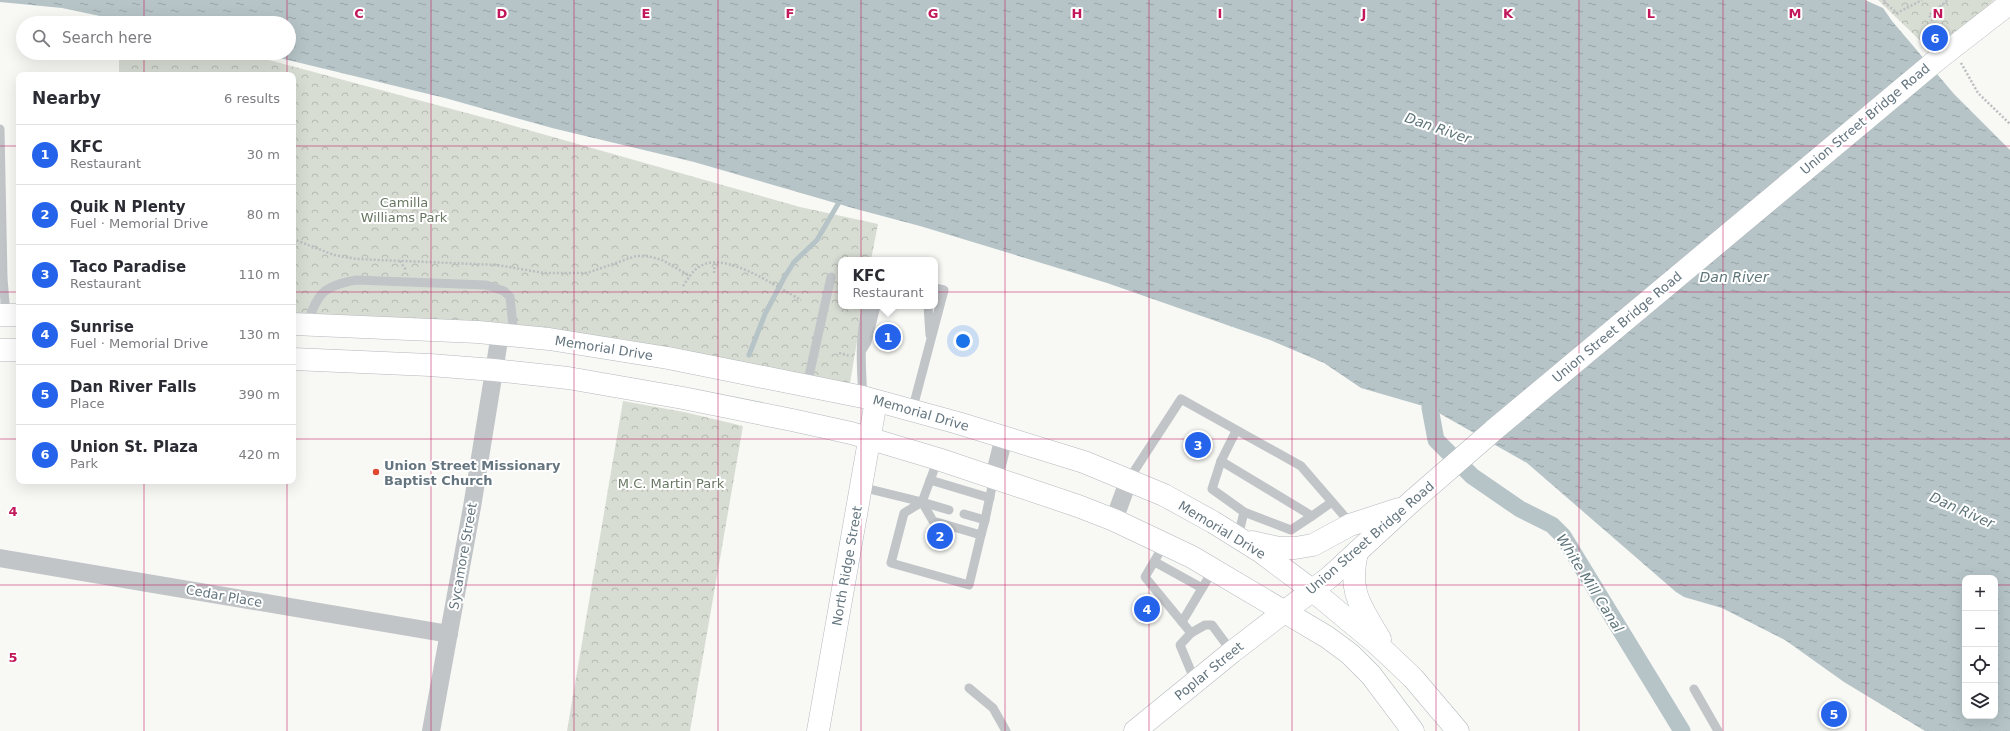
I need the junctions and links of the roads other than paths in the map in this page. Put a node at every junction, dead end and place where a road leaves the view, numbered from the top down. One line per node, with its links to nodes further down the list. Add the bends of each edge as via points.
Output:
1 (2010, 3): 32 (main road, Union Street Bridge Road, bridge, via 1919,74)
2 (0, 129): 4 (lane)
3 (831, 277): 18 (lane)
4 (1, 278): 9 (lane)
5 (938, 289): 12 (lane, via 944,290)
6 (866, 309): 15 (lane, via 862,324)
7 (875, 309): 15 (lane, via 867,342)
8 (928, 309): 12 (lane)
9 (8, 315)
10 (300, 324): 11 (main road, Memorial Drive); 11 (lane, via 315,301 338,283 356,280 486,285 504,291 510,297)
11 (506, 335): 17 (street, Sycamore Street); 18 (main road, Memorial Drive, via 632,352)
12 (931, 340): 20 (lane)
13 (0, 350): 14 (main road)
14 (16, 350)
15 (860, 355): 19 (lane)
16 (296, 359): 17 (main road)
17 (494, 370): 23 (main road, via 568,378 683,398); 51 (street, Sycamore Street)
18 (807, 385): 19 (main road, Memorial Drive)
19 (870, 399): 20 (main road, Memorial Drive); 23 (main road, North Ridge Street)
20 (912, 411): 22 (main road, Memorial Drive)
21 (1236, 431): 25 (lane); 26 (lane, via 1181,399); 31 (lane, via 1301,466)
22 (1004, 437): 26 (main road, Memorial Drive); 29 (street)
23 (870, 438): 24 (main road); 28 (main road, North Ridge Street)
24 (938, 458): 27 (lane); 29 (main road)
25 (1221, 461): 34 (lane, via 1212,489); 36 (lane)
26 (1129, 479): 38 (street); 41 (main road, Memorial Drive, via 1164,495)
27 (930, 480): 29 (lane); 30 (lane)
28 (861, 486): 30 (lane); 58 (main road, North Ridge Street)
29 (992, 488): 37 (lane); 38 (main road, via 1078,506)
30 (922, 502): 33 (lane); 40 (lane, via 933,521); 40 (lane, via 904,513 891,563 969,586)
31 (1332, 502): 36 (lane); 39 (lane)
32 (1408, 504): 39 (main road); 42 (main road, Union Street Bridge Road)
33 (949, 510)
34 (1244, 512): 36 (lane, via 1291,530); 41 (lane)
35 (964, 514): 37 (lane)
36 (1312, 516)
37 (985, 520): 40 (lane)
38 (1114, 520): 43 (main road)
39 (1352, 525): 41 (main road, via 1314,545 1295,548 1279,548)
40 (981, 535)
41 (1240, 539): 47 (main road, Memorial Drive)
42 (1357, 552): 47 (main road, Union Street Bridge Road); 53 (main road, via 1353,571 1359,604)
43 (1160, 553): 45 (main road); 46 (lane); 49 (lane, via 1145,577)
44 (0, 558): 51 (street, Cedar Place)
45 (1213, 570): 46 (lane); 48 (main road)
46 (1202, 588): 49 (lane)
47 (1312, 590): 48 (main road, Union Street Bridge Road); 53 (main road, Memorial Drive)
48 (1283, 612): 52 (main road, Poplar Street); 61 (main road, via 1327,636 1350,654 1372,675)
49 (1182, 622): 50 (lane)
50 (1191, 633): 52 (lane, via 1205,625 1212,625); 54 (lane, via 1180,645)
51 (449, 634): 57 (street, Sycamore Street)
52 (1232, 652): 54 (main road, Poplar Street)
53 (1391, 657): 62 (main road, Memorial Drive, via 1413,678)
54 (1195, 681): 60 (main road, Poplar Street)
55 (969, 688): 59 (lane, via 993,708)
56 (1694, 689): 63 (lane)
57 (432, 731)
58 (818, 731)
59 (1006, 731)
60 (1136, 731)
61 (1413, 731)
62 (1458, 731)
63 (1718, 731)

